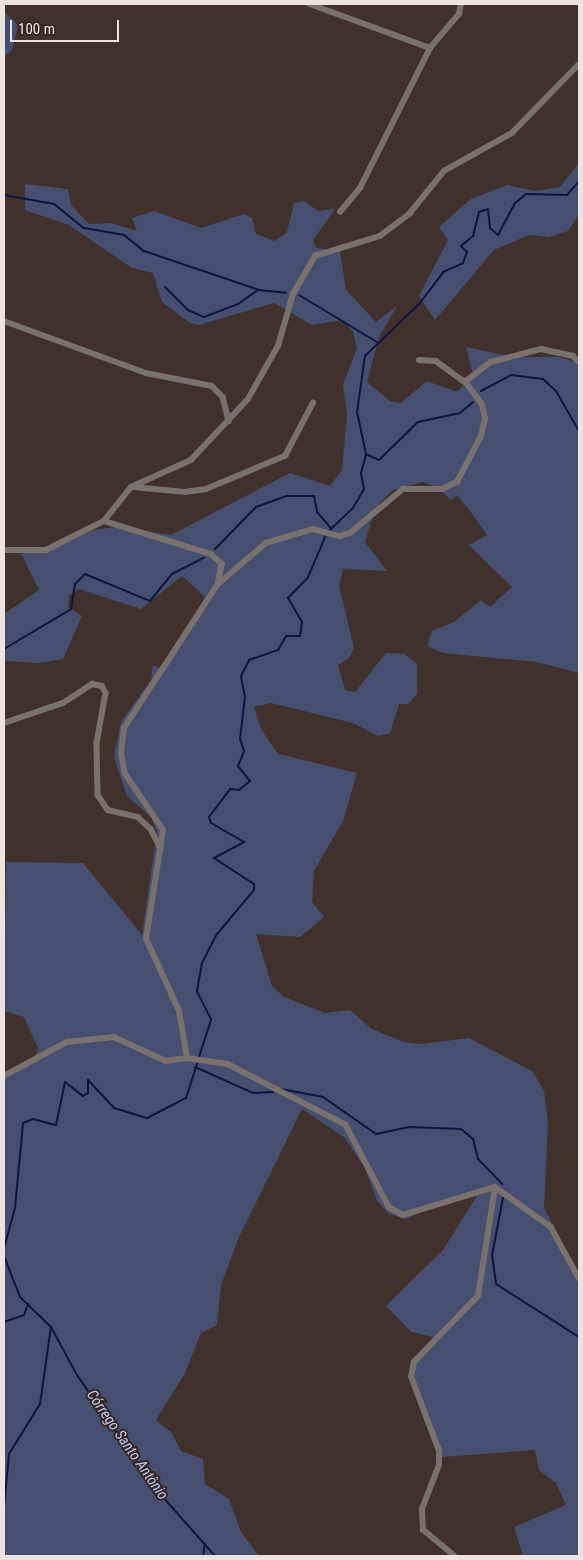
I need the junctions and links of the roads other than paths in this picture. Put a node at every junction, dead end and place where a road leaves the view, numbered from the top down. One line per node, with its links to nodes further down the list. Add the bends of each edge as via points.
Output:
1 (310, 4): 3 (street)
2 (461, 4): 3 (street, via 459,14)
3 (430, 48): 5 (street, via 360,188)
4 (579, 64): 11 (street, via 512,133 444,171 410,212 380,236 315,256 293,294 278,346 248,399)
5 (340, 212)
6 (4, 321): 11 (street, via 146,373 212,386 223,397)
7 (419, 360): 9 (street, via 436,361)
8 (579, 362): 9 (street, via 574,356 541,349 491,362)
9 (466, 382): 15 (street, via 482,405 485,419 481,436 457,482 442,489 403,489 350,533 333,534 323,530 266,543)
10 (313, 403): 12 (street, via 286,456 206,489 185,492)
11 (229, 421): 12 (street, via 191,460)
12 (131, 487): 13 (street)
13 (104, 521): 14 (street, via 46,550); 15 (street, via 211,554 222,564)
14 (4, 550)
15 (218, 584): 17 (street, via 124,728 121,753 125,774 163,830)
16 (4, 723): 17 (street, via 63,703 92,684 102,686 106,693 97,743 98,795 108,810 138,817 151,829)
17 (161, 849): 18 (street, via 146,939 179,1011)
18 (187, 1058): 19 (street, via 166,1061 114,1037 88,1039 41,1053); 20 (street, via 245,1072 346,1125 380,1195 403,1215)
19 (4, 1076)
20 (495, 1187): 21 (street, via 551,1227); 22 (street, via 478,1296 414,1362 411,1377 439,1451 439,1465 422,1509 422,1530)
21 (579, 1278)
22 (454, 1556)

